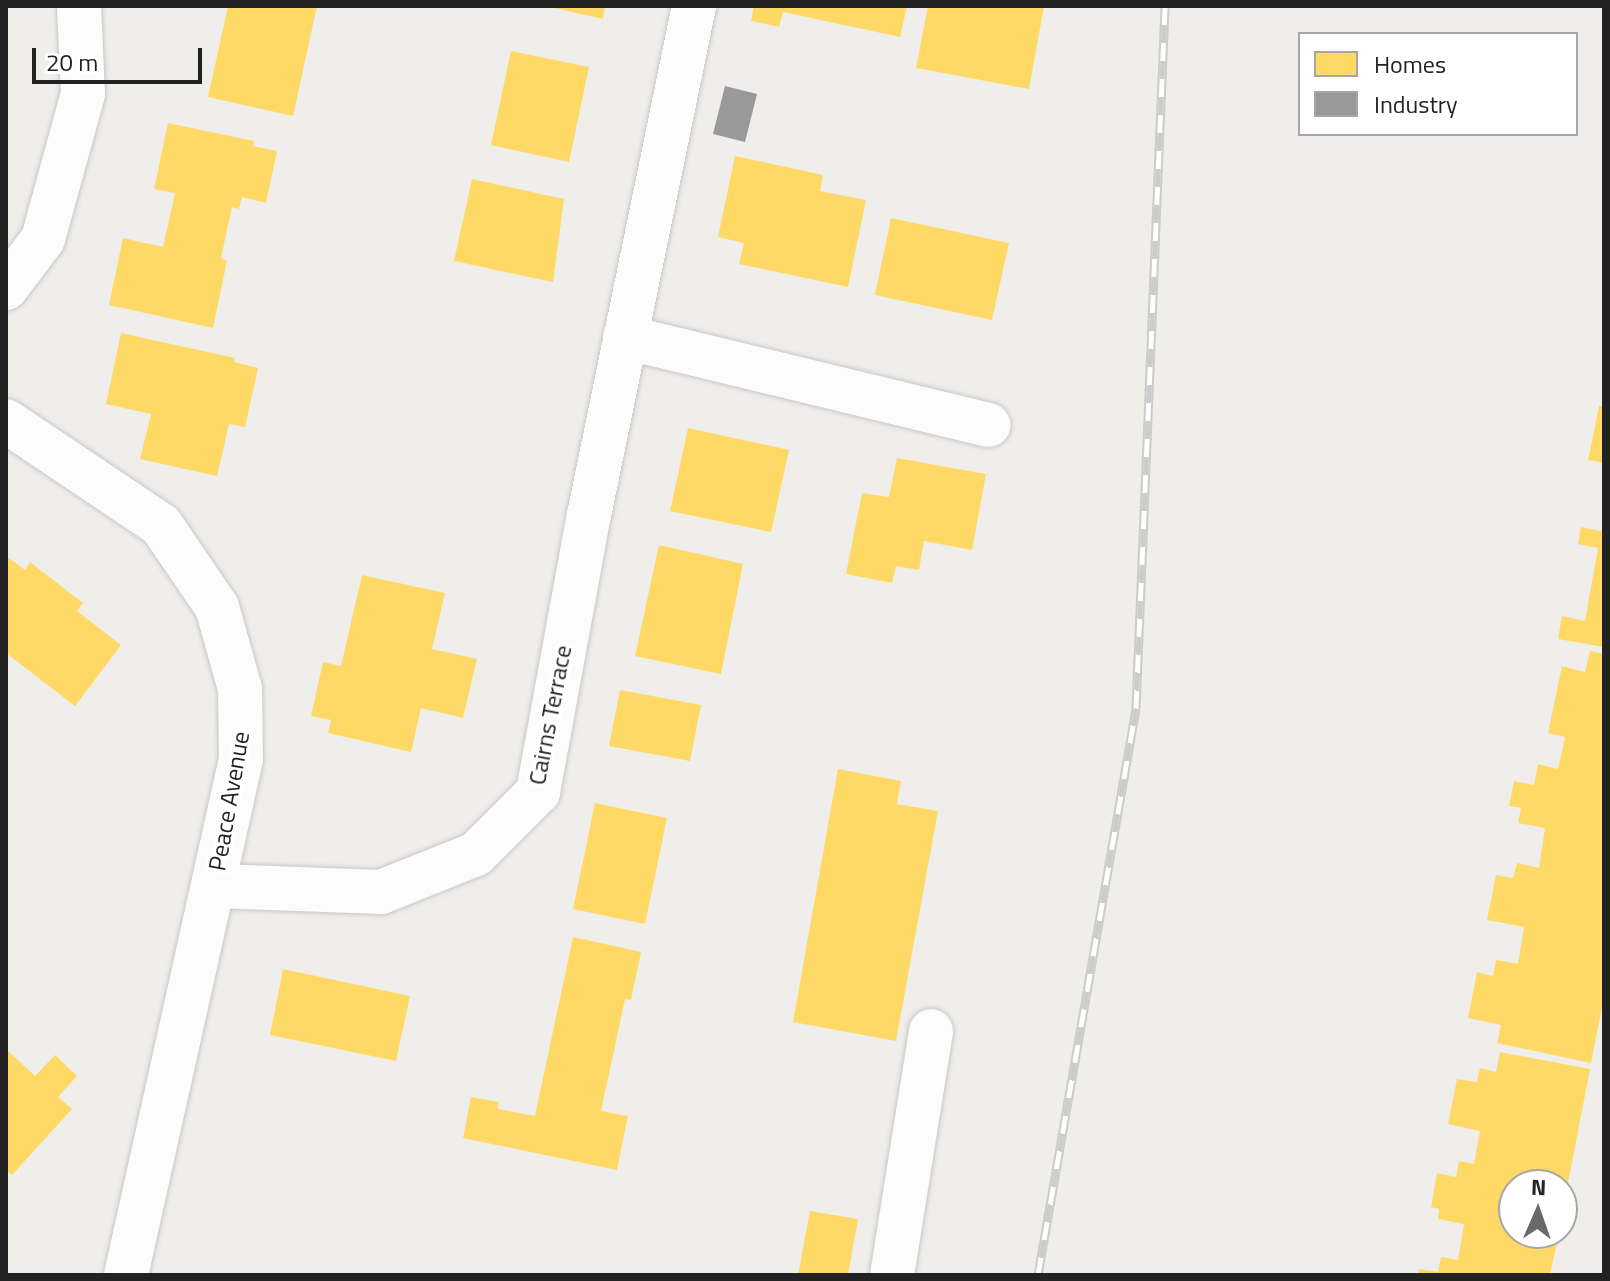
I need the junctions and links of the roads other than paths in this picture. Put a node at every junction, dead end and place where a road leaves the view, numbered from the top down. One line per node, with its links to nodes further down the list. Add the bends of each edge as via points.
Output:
1 (79, 6): 3 (street, via 83,94 43,239)
2 (694, 6): 4 (street, Cairns Terrace)
3 (6, 288)
4 (625, 337): 6 (street); 7 (street, Cairns Terrace, via 538,792 476,854 381,892)
5 (6, 421): 7 (street, Peace Avenue, via 161,525 217,607 234,654 243,724)
6 (988, 425)
7 (215, 886): 9 (street, Peace Avenue)
8 (931, 1031): 10 (street)
9 (126, 1275)
10 (892, 1275)

